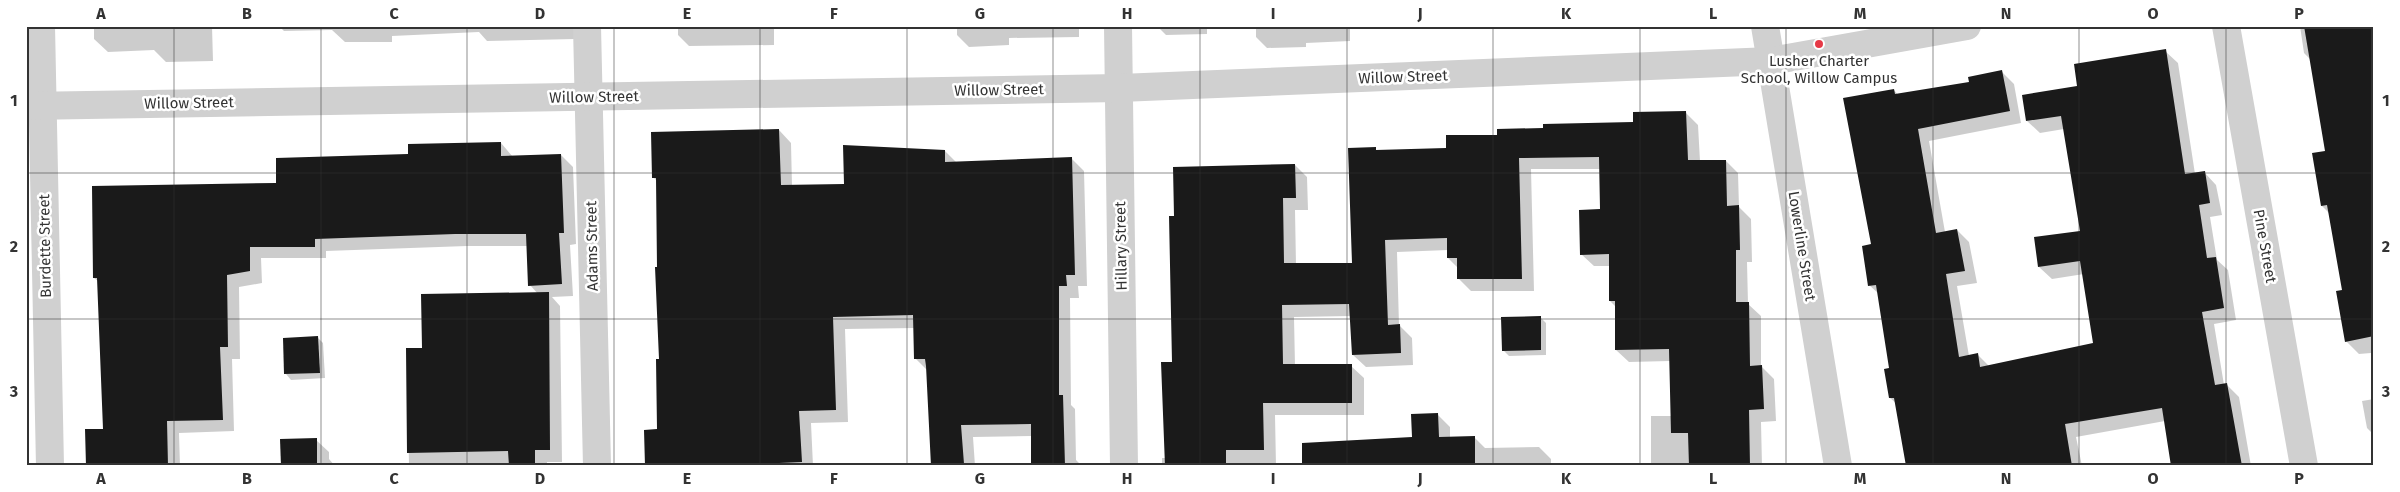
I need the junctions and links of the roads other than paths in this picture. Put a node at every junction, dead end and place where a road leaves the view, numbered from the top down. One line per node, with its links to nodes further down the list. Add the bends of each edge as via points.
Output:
1 (41, 26): 10 (street, Burdette Street)
2 (587, 26): 9 (street, Adams Street)
3 (1118, 26): 8 (street, Hillary Street)
4 (1765, 26): 7 (street, Lowerline Street)
5 (1967, 26): 7 (street, Willow Street)
6 (2226, 26): 15 (street, Pine Street)
7 (1771, 61): 8 (street, Willow Street); 14 (street, Lowerline Street)
8 (1120, 88): 9 (street, Willow Street); 13 (street, Hillary Street)
9 (589, 97): 10 (street, Willow Street); 12 (street, Adams Street)
10 (34, 106): 11 (street, Burdette Street)
11 (50, 466)
12 (597, 466)
13 (1124, 466)
14 (1838, 466)
15 (2304, 466)

